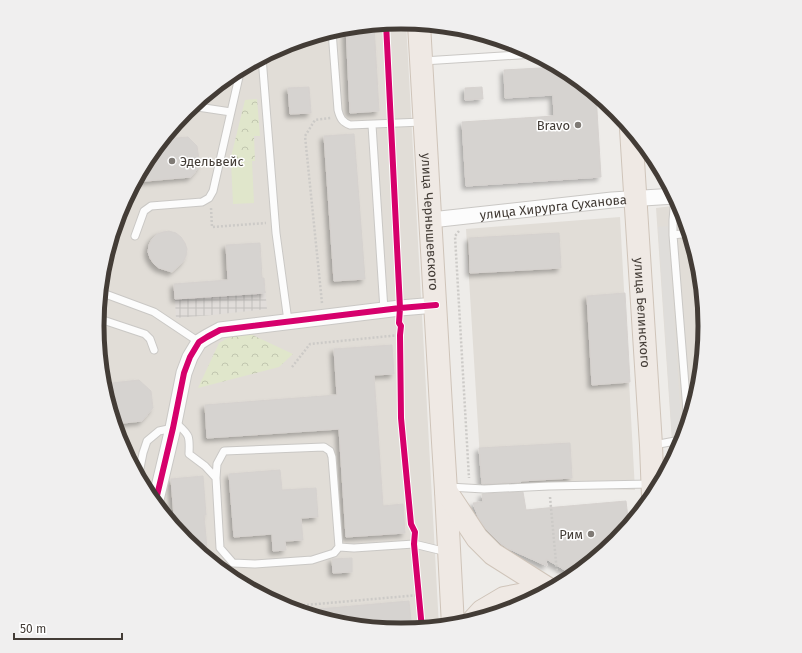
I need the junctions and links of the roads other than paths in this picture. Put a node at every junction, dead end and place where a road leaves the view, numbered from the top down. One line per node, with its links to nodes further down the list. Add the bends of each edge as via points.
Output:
1 (419, 30): 4 (main road, улица Чернышевского)
2 (332, 37): 10 (lane, via 340,117 350,125)
3 (521, 55): 4 (lane)
4 (421, 61): 9 (main road, улица Чернышевского)
5 (263, 63): 23 (lane, via 276,233)
6 (240, 77): 8 (lane)
7 (200, 107): 8 (lane)
8 (231, 112): 18 (lane, via 213,191 209,198 202,202 151,206 144,212)
9 (425, 122): 10 (lane); 15 (main road, улица Чернышевского)
10 (372, 125): 21 (lane)
11 (632, 138): 13 (main road, улица Белинского)
12 (669, 196): 13 (street, улица Хирурга Суханова)
13 (635, 198): 15 (street, улица Хирурга Суханова); 29 (main road, улица Белинского)
14 (674, 208): 17 (lane)
15 (431, 220): 20 (main road, улица Чернышевского)
16 (684, 234): 17 (lane)
17 (673, 235): 26 (lane)
18 (135, 236)
19 (105, 294): 24 (lane, via 154,312)
20 (436, 305): 21 (street); 33 (main road, улица Чернышевского)
21 (384, 310): 23 (street)
22 (104, 320): 25 (lane, via 145,334)
23 (288, 321): 24 (street, via 220,330)
24 (199, 342): 27 (street, via 184,373)
25 (154, 350)
26 (687, 408)
27 (174, 425): 30 (lane, via 159,431 147,442); 31 (lane, via 186,432 189,439 189,454); 35 (street)
28 (676, 440): 29 (lane)
29 (651, 445): 32 (main road, улица Белинского)
30 (140, 469)
31 (216, 478): 36 (lane, via 220,548 234,562 255,564 312,560 334,553); 36 (lane, via 217,464 224,452 324,447 330,451 332,457)
32 (653, 485)
33 (446, 489): 34 (lane, via 549,486); 37 (main road, улица Чернышевского); 38 (main road, via 477,538 493,554)
34 (649, 490)
35 (157, 496)
36 (339, 547): 37 (lane, via 414,544)
37 (449, 552): 41 (main road, улица Чернышевского)
38 (554, 582)
39 (530, 594): 40 (main road, via 504,598)
40 (480, 613)
41 (453, 619)

